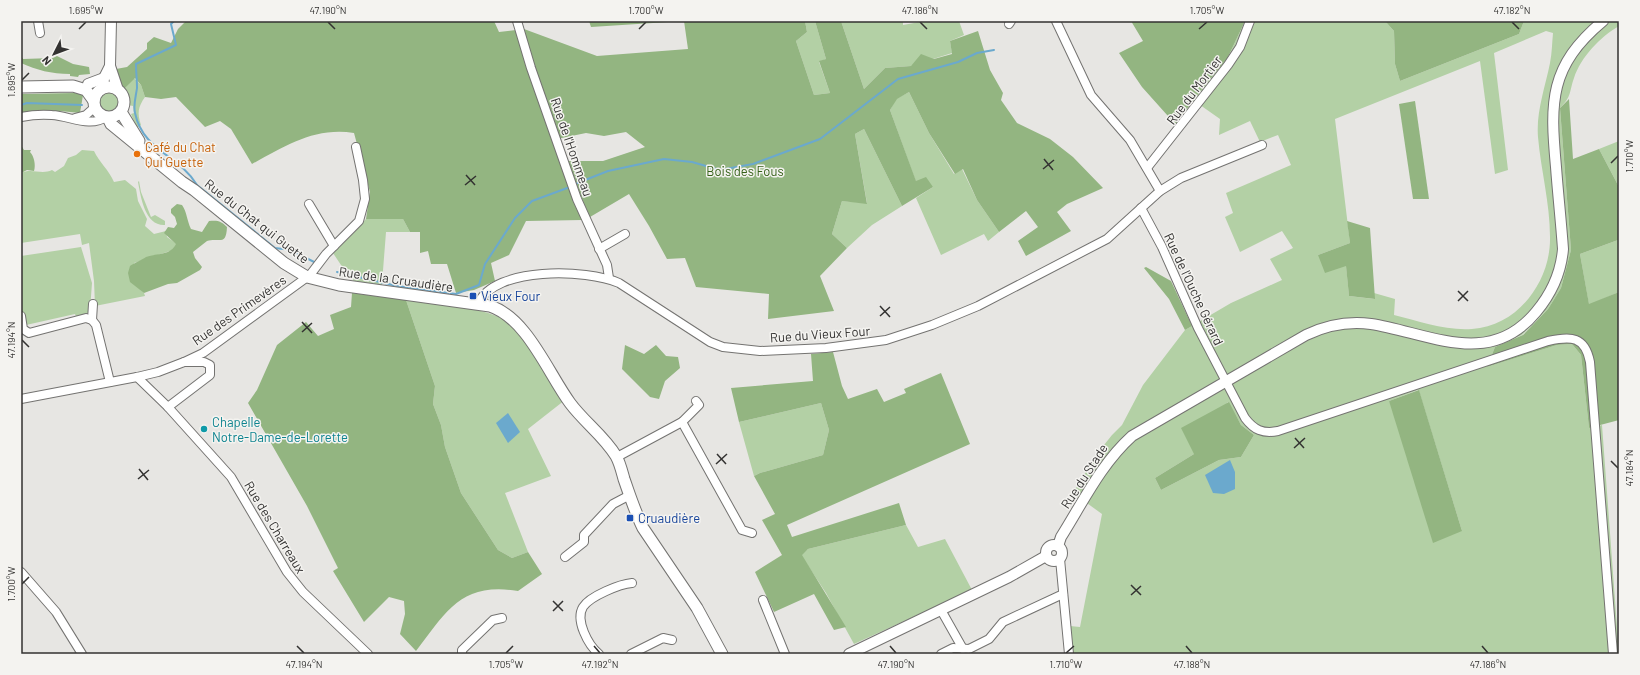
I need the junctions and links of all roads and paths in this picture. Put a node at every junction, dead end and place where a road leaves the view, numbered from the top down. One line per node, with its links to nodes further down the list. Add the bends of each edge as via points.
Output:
1 (38, 21): 7 (street)
2 (111, 21): 8 (street)
3 (517, 21): 27 (street, Rue de l'Hommeau, via 577,199)
4 (1056, 21): 20 (street, via 1091,95 1130,140)
5 (1250, 21): 20 (street, Rue du Mortier, via 1240,47 1228,65)
6 (1603, 21): 36 (street, Rue du Stade, via 1588,33 1566,62 1554,98 1552,121 1562,260 1556,280 1545,301 1531,318 1510,333 1491,341 1467,345 1371,324 1346,323 1327,326 1306,335)
7 (40, 33)
8 (110, 66): 9 (street); 12 (street)
9 (103, 85): 10 (main road, via 79,83); 12 (main road); 13 (main road)
10 (72, 86): 11 (main road); 13 (main road, via 86,90)
11 (21, 88)
12 (118, 90): 14 (main road, via 125,103)
13 (95, 104): 16 (main road, via 101,115); 17 (street, via 86,115)
14 (121, 112): 16 (main road); 21 (main road, Rue du Chat qui Guette, via 138,140)
15 (21, 117): 17 (street, via 39,115)
16 (107, 117): 17 (street, via 92,122); 21 (main road, Rue du Chat qui Guette, via 111,124)
17 (72, 118)
18 (1262, 145): 22 (street, Rue du Vieux Four, via 1181,178)
19 (356, 147): 26 (street, Rue des Primevères, via 365,199 363,211 359,221)
20 (1147, 168): 22 (street)
21 (190, 187): 28 (main road, Rue du Chat qui Guette, via 284,263)
22 (1160, 191): 24 (street, Rue du Vieux Four)
23 (309, 204): 26 (street)
24 (1141, 208): 29 (street, Rue du Vieux Four, via 1107,239 978,306 909,332 868,344 760,351 723,347 710,342); 36 (street, Rue de l'Ouche Gérard)
25 (625, 234): 27 (street)
26 (334, 246): 28 (street, Rue des Primevères)
27 (599, 249): 29 (street, Rue de l'Hommeau, via 607,265)
28 (307, 277): 31 (main road, Rue de la Cruaudière, via 339,285); 34 (street, Rue des Primevères, via 202,353)
29 (609, 278): 31 (street, Rue du Vieux Four, via 578,273 543,274 520,278 496,285 485,293)
30 (93, 304): 33 (street)
31 (478, 304): 42 (main road, Rue de la Cruaudière, via 499,309 514,320 526,334 571,404)
32 (21, 316): 33 (street, via 23,329 29,333 86,318)
33 (92, 320): 37 (street, via 96,325)
34 (184, 362): 35 (street, Rue des Primevères); 40 (street, via 204,362 210,365 210,375)
35 (137, 377): 37 (street, Rue des Primevères); 40 (street, Rue des Charreaux)
36 (1225, 381): 45 (street, Rue du Stade, via 1150,424 1119,447 1103,468); 67 (street, Rue de l'Ouche Gérard, via 1251,426 1268,433 1548,341 1563,337 1581,342 1588,351 1590,362)
37 (110, 382): 38 (street, Rue des Primevères)
38 (21, 399)
39 (696, 401): 41 (street, via 699,405)
40 (168, 407): 58 (street, Rue des Charreaux, via 231,477 272,549 303,592)
41 (682, 422): 42 (street); 44 (street, via 742,530)
42 (617, 457): 43 (main road, Rue de la Cruaudière)
43 (630, 495): 47 (street, via 613,504 584,536 584,542); 62 (main road, Rue de la Cruaudière, via 643,528 697,608)
44 (752, 533)
45 (1058, 546): 46 (street, via 1048,547); 48 (street, via 1062,552)
46 (1046, 556): 48 (street, via 1053,561); 53 (street)
47 (565, 557)
48 (1060, 559): 51 (street)
49 (21, 572): 57 (street, via 56,612)
50 (632, 583): 60 (street, via 611,588 584,605 580,614 584,632)
51 (1063, 594): 56 (street, via 1003,622 989,639 969,649); 66 (street)
52 (763, 600): 63 (street)
53 (941, 610): 56 (street); 64 (street)
54 (502, 618): 59 (street, via 493,620 462,650)
55 (672, 640): 61 (street, via 662,638)
56 (963, 649): 65 (street, via 953,648)
57 (82, 654)
58 (368, 654)
59 (462, 654)
60 (599, 654)
61 (632, 654)
62 (722, 654)
63 (785, 654)
64 (850, 654)
65 (941, 654)
66 (1069, 654)
67 (1613, 654)

